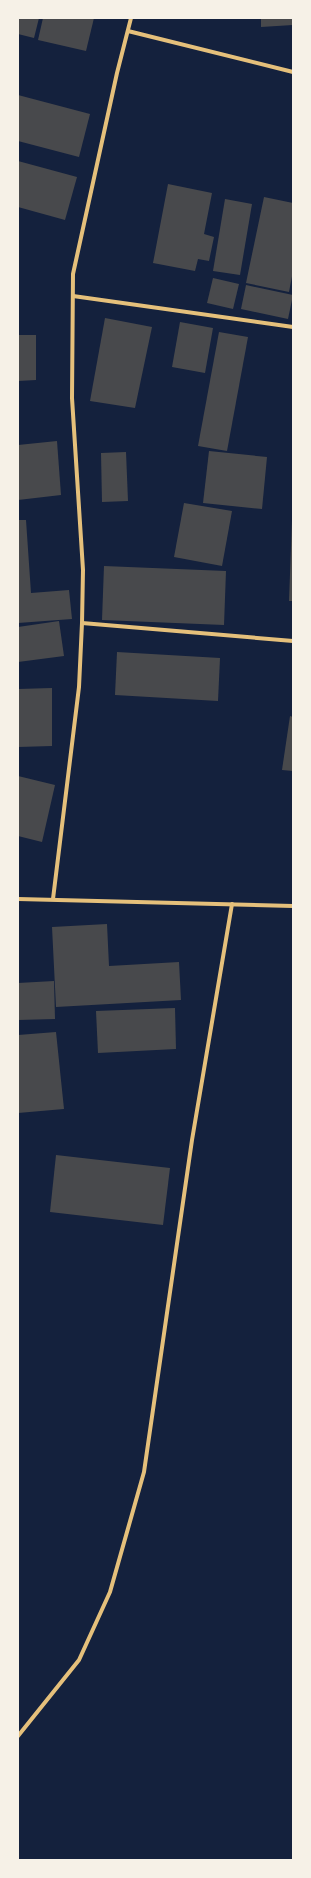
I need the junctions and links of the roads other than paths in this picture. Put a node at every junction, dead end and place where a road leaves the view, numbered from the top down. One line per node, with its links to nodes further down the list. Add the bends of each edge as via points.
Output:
1 (131, 18): 2 (street)
2 (128, 31): 3 (street); 4 (street, via 73,274)
3 (293, 72)
4 (73, 296): 5 (street); 6 (street, via 72,398 83,570)
5 (293, 327)
6 (82, 623): 7 (street); 9 (street, via 79,687)
7 (293, 641)
8 (18, 899): 9 (street)
9 (53, 899): 10 (street)
10 (232, 904): 11 (street); 12 (street, via 192,1140 144,1472 110,1592 79,1660)
11 (293, 906)
12 (18, 1736)

